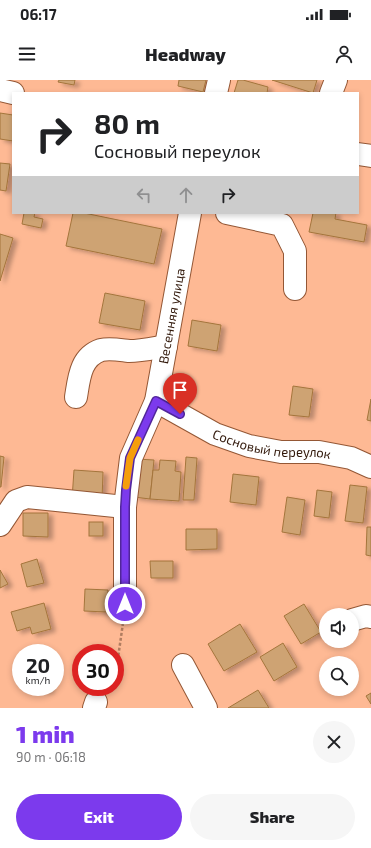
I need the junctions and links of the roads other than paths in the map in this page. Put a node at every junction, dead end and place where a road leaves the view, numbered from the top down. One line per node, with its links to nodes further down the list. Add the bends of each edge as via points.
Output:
1 (219, 80): 4 (street)
2 (336, 80): 5 (street)
3 (0, 90): 6 (street)
4 (216, 92)
5 (331, 92)
6 (12, 93)
7 (359, 154): 8 (street)
8 (371, 156)
9 (190, 214): 13 (street, Весенняя улица)
10 (237, 214): 11 (street)
11 (285, 219): 12 (street, via 295,250)
12 (295, 289)
13 (166, 346): 14 (street, via 130,351 100,350 83,366); 15 (street, Весенняя улица)
14 (76, 397)
15 (156, 401): 16 (street, Сосновый переулок, via 215,434 249,446 281,452 319,452 351,458); 17 (street, Весенняя улица, via 130,458)
16 (371, 467)
17 (125, 507): 18 (street, via 27,497 16,501); 19 (street, Весенняя улица)
18 (0, 525)
19 (125, 604)
20 (371, 617): 21 (street)
21 (359, 618)
22 (183, 665): 23 (street)
23 (206, 708)

